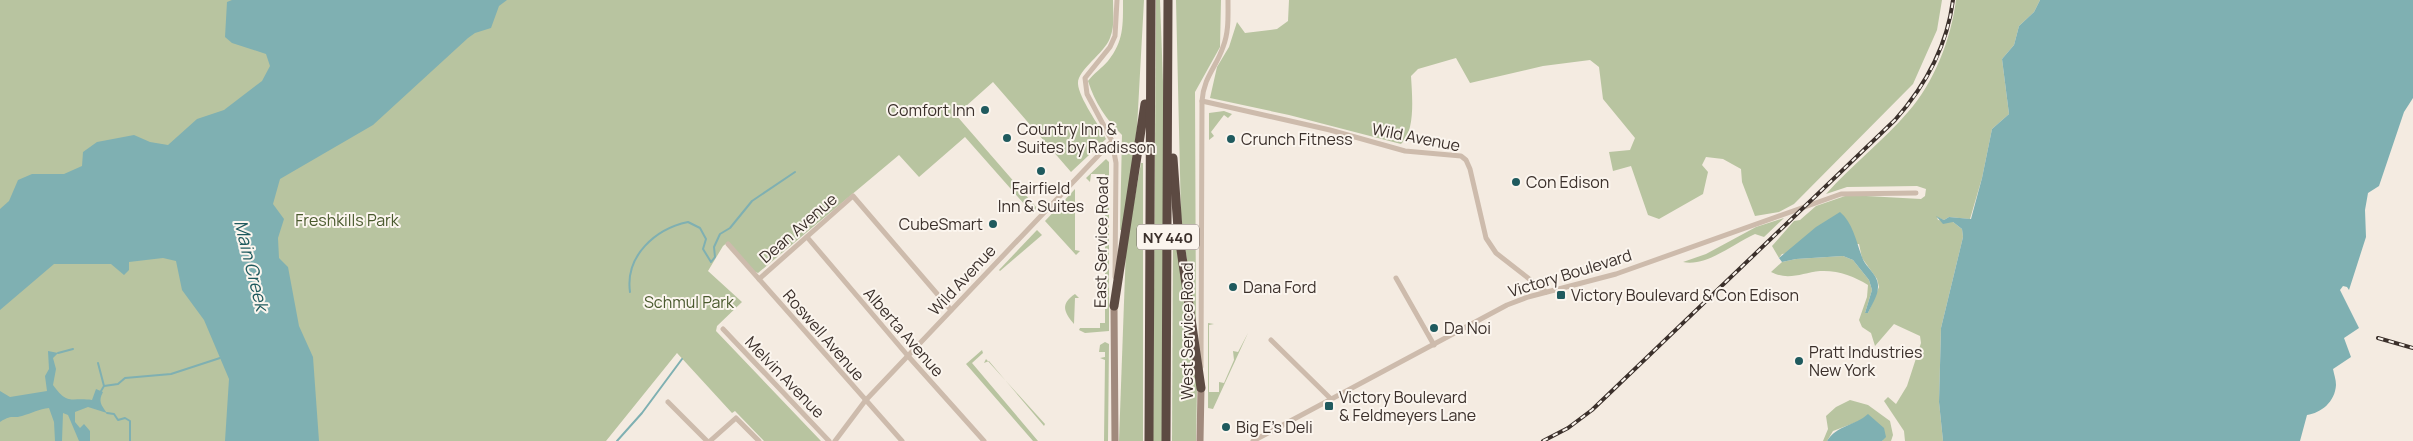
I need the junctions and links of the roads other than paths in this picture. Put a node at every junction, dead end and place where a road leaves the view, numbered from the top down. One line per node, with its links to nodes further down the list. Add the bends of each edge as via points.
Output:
1 (1117, 0): 8 (street, East Service Road, via 1115,36 1085,78 1087,94)
2 (1151, 0): 6 (highway, NY 440)
3 (1168, 0): 5 (highway, NY 440)
4 (1228, 0): 7 (street, West Service Road, via 1227,36 1210,71)
5 (1168, 33): 21 (highway, via 1178,229); 33 (highway, NY 440)
6 (1151, 74): 15 (highway); 32 (highway, NY 440)
7 (1202, 98): 14 (street, Wild Avenue, via 1405,151 1461,156 1470,169 1486,238 1496,253); 21 (street, West Service Road)
8 (1112, 141): 15 (street, East Service Road, via 1116,163); 16 (street, Wild Avenue)
9 (1916, 193): 14 (street, Victory Boulevard, via 1841,194 1616,274)
10 (807, 237): 13 (street, Dean Avenue); 16 (street, Dean Avenue, via 853,196); 20 (street, Alberta Avenue)
11 (728, 244): 13 (street, Roswell Avenue)
12 (1396, 278): 19 (street)
13 (759, 279): 23 (street, Roswell Avenue)
14 (1546, 292): 19 (street, Victory Boulevard, via 1507,305)
15 (1114, 306): 31 (main road, East Service Road)
16 (951, 310): 20 (street, Wild Avenue)
17 (723, 329): 27 (street, Melvin Avenue)
18 (1272, 340): 22 (street)
19 (1434, 345): 22 (street, Victory Boulevard)
20 (908, 356): 23 (street, Wild Avenue); 30 (street, Alberta Avenue)
21 (1201, 388): 34 (main road, West Service Road)
22 (1331, 399): 35 (street, Victory Boulevard)
23 (866, 400): 28 (street, Wild Avenue); 29 (street, Roswell Avenue)
24 (668, 402): 25 (street)
25 (709, 441): 26 (street, via 736,418)
26 (759, 441)
27 (829, 441)
28 (835, 441)
29 (902, 441)
30 (984, 441)
31 (1115, 441)
32 (1149, 441)
33 (1166, 441)
34 (1200, 441)
35 (1253, 441)

